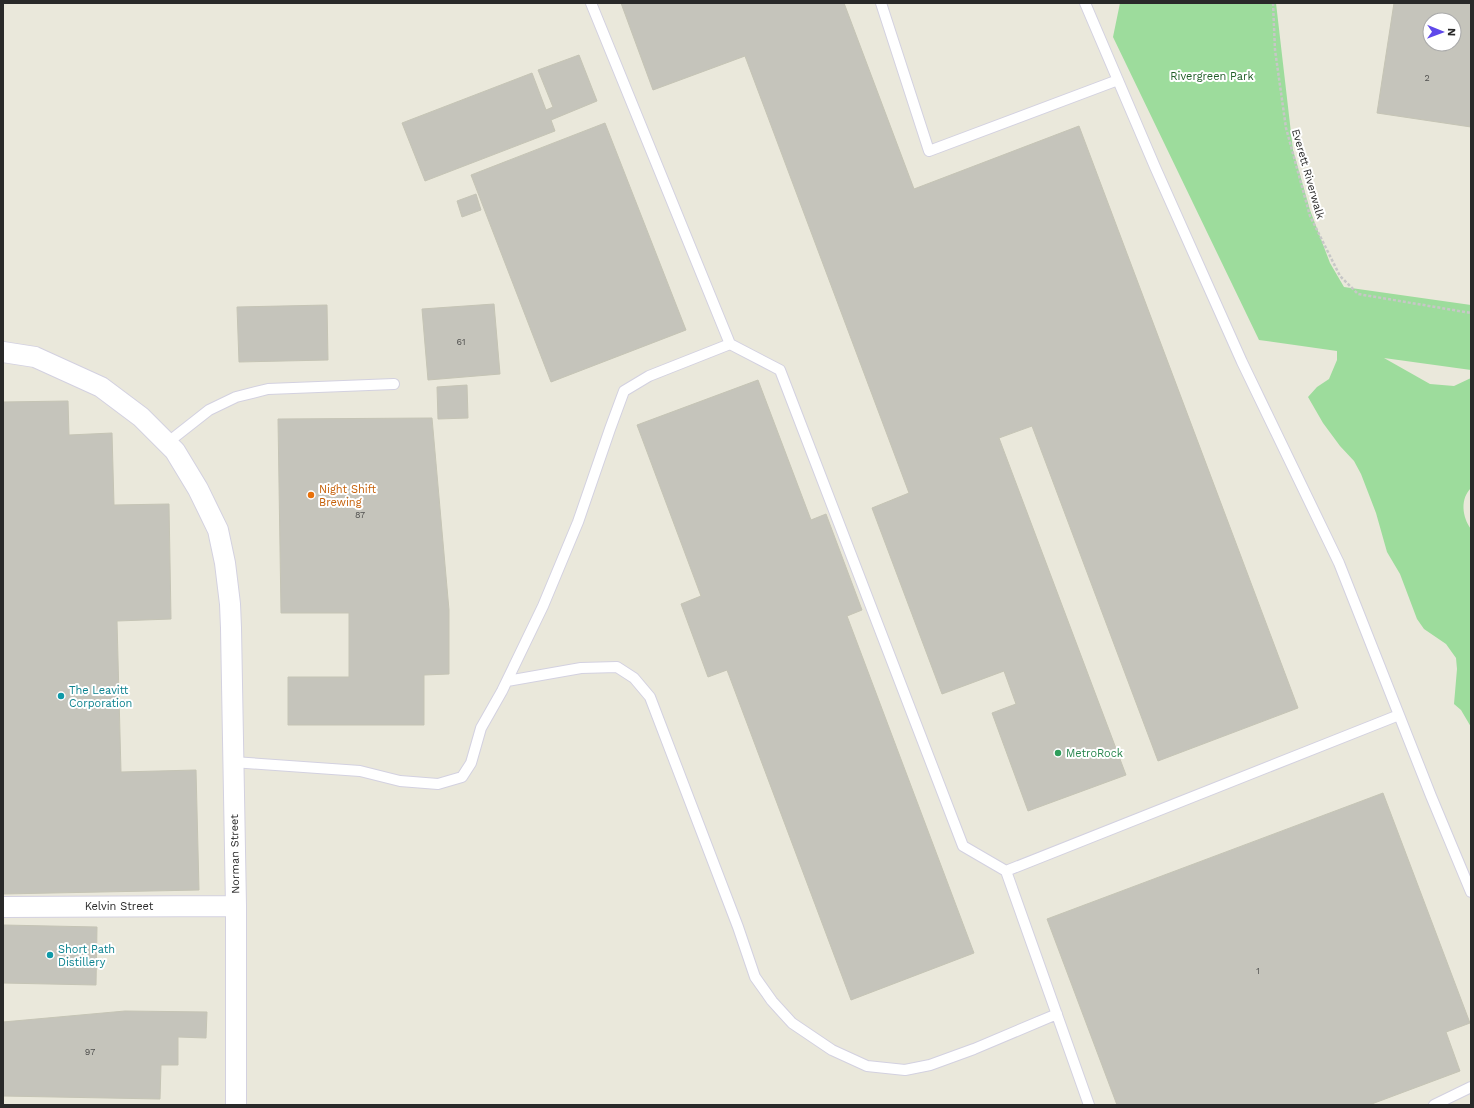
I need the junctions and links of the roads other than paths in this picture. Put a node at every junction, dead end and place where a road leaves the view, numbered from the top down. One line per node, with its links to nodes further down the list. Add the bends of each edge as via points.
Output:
1 (591, 3): 5 (lane)
2 (881, 3): 4 (lane, via 929,151)
3 (1085, 3): 4 (lane)
4 (1118, 80): 10 (lane, via 1239,354 1339,563)
5 (730, 344): 9 (lane, via 649,376 624,391 578,522 543,606); 12 (lane, via 780,370 963,846)
6 (3, 352): 8 (street, Norman Street, via 35,357 101,388 141,417)
7 (394, 384): 8 (lane, via 268,389 242,395 209,410)
8 (167, 443): 11 (street, Norman Street, via 198,489 218,530 225,562 230,604)
9 (507, 681): 11 (lane, via 481,728 471,763 462,777 438,784 400,781 360,771); 16 (lane, via 582,668 617,667 634,678 650,697 755,977 792,1023 832,1050 867,1066 905,1070 930,1065 974,1049)
10 (1399, 715): 12 (lane); 13 (lane)
11 (233, 762): 14 (street, Norman Street)
12 (1006, 871): 16 (lane)
13 (1471, 892)
14 (236, 906): 15 (street, Kelvin Street); 18 (street, Norman Street)
15 (3, 907)
16 (1057, 1014): 19 (lane)
17 (1471, 1087): 20 (lane)
18 (236, 1105)
19 (1089, 1105)
20 (1434, 1105)

